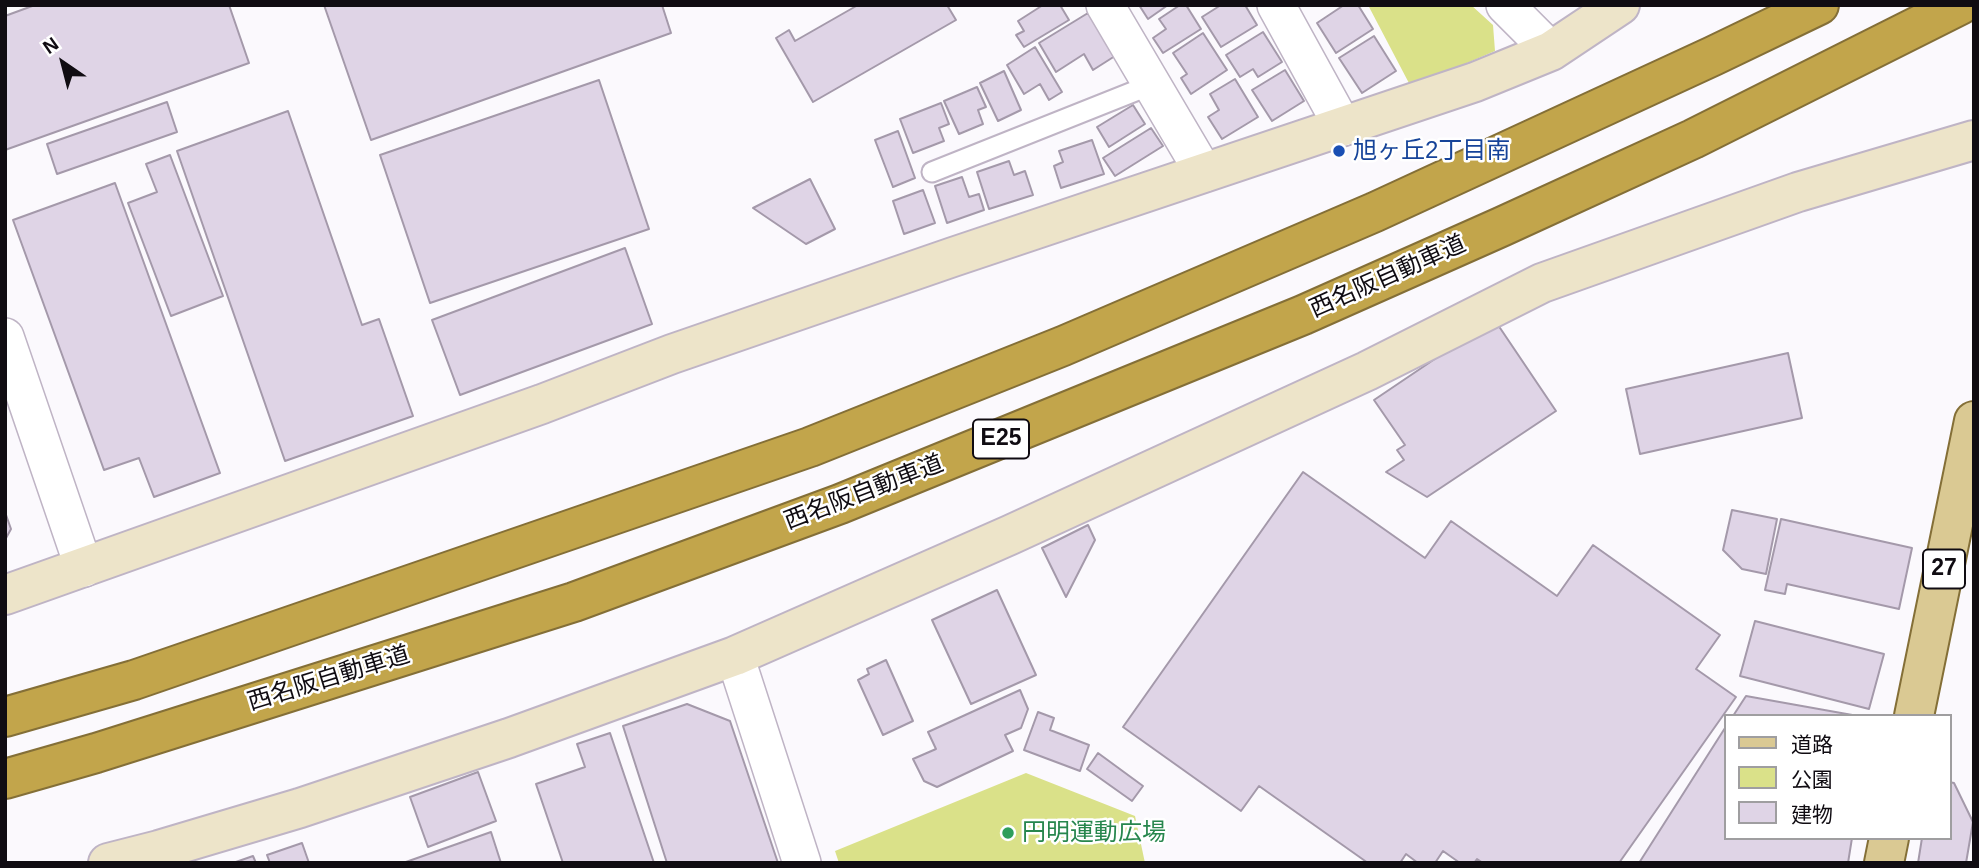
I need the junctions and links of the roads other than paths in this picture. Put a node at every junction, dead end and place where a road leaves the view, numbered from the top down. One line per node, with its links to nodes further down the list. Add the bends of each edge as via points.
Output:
1 (1105, 5): 8 (street)
2 (1276, 5): 9 (street)
3 (1505, 5): 7 (street)
4 (1620, 5): 7 (street)
5 (1819, 5): 19 (highway, E25, via 1375,212 1063,346 810,447 134,680)
6 (1960, 5): 20 (highway, 西名阪自動車道 / E25, via 1693,139 1502,227 1303,315 840,504 574,602)
7 (1551, 51): 9 (street)
8 (1153, 84): 11 (lane); 12 (street)
9 (1343, 127): 12 (street)
10 (1974, 140): 17 (street, via 1798,192 1542,283 1367,371)
11 (932, 172)
12 (1203, 173): 15 (street, via 684,350)
13 (5, 337): 15 (street)
14 (1974, 421): 18 (main road, 27)
15 (84, 568): 16 (street)
16 (5, 596)
17 (735, 656): 22 (street, via 300,808); 23 (street)
18 (1914, 714)
19 (5, 717)
20 (5, 779)
21 (1889, 840): 24 (main road)
22 (108, 863)
23 (802, 863)
24 (1884, 863)

